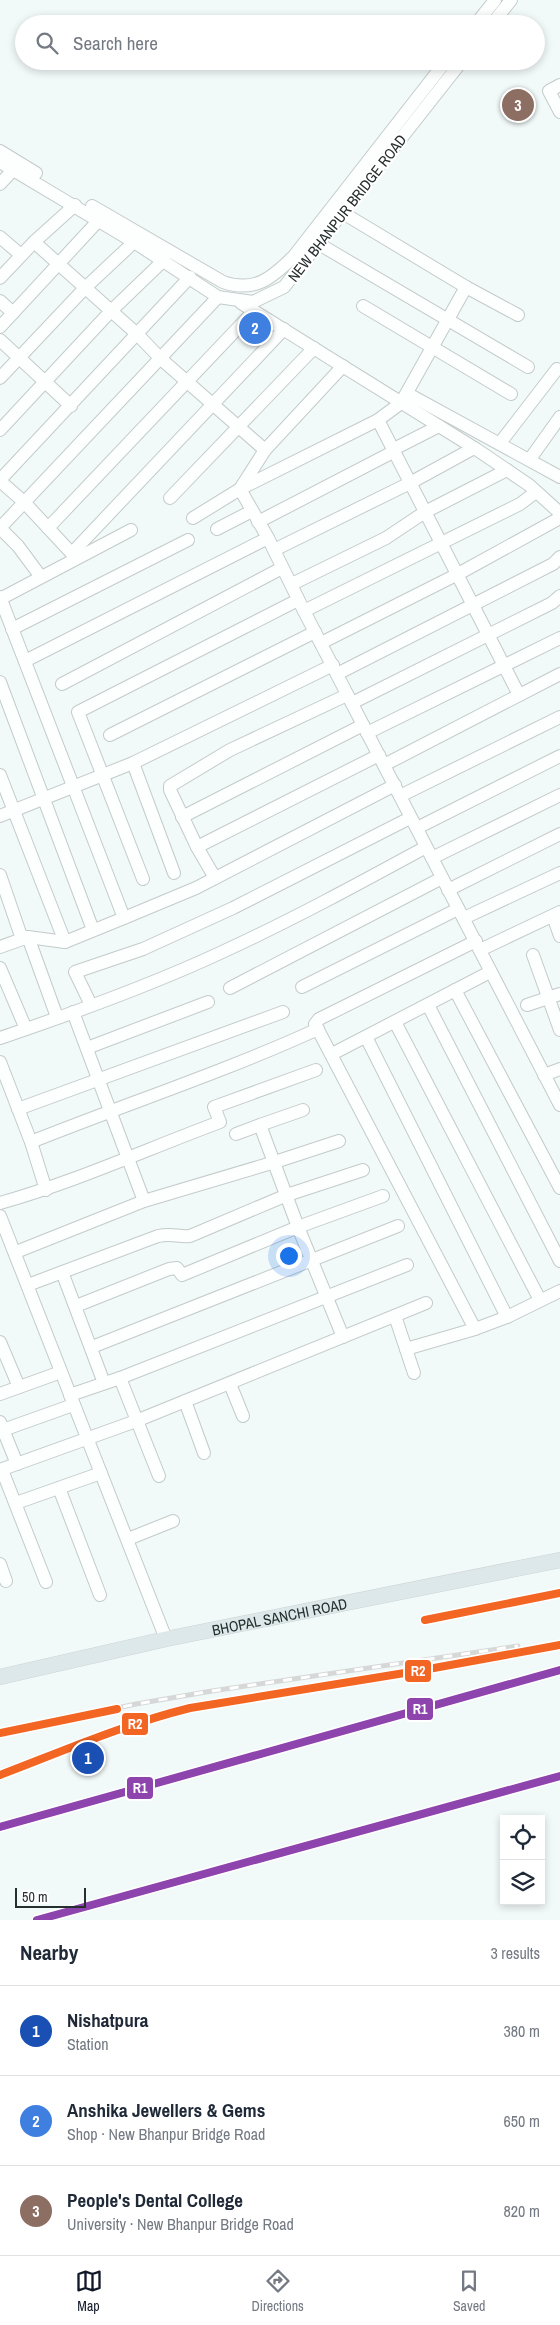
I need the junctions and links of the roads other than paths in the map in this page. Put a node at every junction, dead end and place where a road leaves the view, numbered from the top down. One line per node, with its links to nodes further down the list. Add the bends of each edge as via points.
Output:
1 (495, 0): 3 (street)
2 (511, 0): 4 (street)
3 (483, 15)
4 (499, 15)
5 (439, 70): 9 (street, NEW BHANPUR BRIDGE ROAD, via 294,256 276,274 246,286 222,282 189,264)
6 (455, 70): 14 (street, NEW BHANPUR BRIDGE ROAD)
7 (560, 85): 8 (street, via 549,91)
8 (560, 112)
9 (0, 151)
10 (0, 162): 11 (street, NEW BHANPUR BRIDGE ROAD)
11 (13, 170): 12 (street); 13 (street, NEW BHANPUR BRIDGE ROAD)
12 (0, 184)
13 (75, 205): 15 (street, NEW BHANPUR BRIDGE ROAD); 17 (street)
14 (343, 212): 19 (street, NEW BHANPUR BRIDGE ROAD); 25 (street)
15 (99, 220): 18 (street, NEW BHANPUR BRIDGE ROAD); 22 (street)
16 (0, 237): 20 (street)
17 (34, 242): 20 (street); 22 (street)
18 (134, 242): 21 (street, NEW BHANPUR BRIDGE ROAD); 26 (street)
19 (319, 244): 28 (street, NEW BHANPUR BRIDGE ROAD, via 284,287 253,302); 35 (street)
20 (21, 255): 24 (street)
21 (164, 260): 23 (street, NEW BHANPUR BRIDGE ROAD); 32 (street)
22 (59, 264): 26 (street); 33 (street)
23 (190, 277): 27 (street, NEW BHANPUR BRIDGE ROAD); 38 (street)
24 (0, 278)
25 (466, 287): 34 (street); 35 (street)
26 (84, 288): 32 (street); 42 (street)
27 (218, 296): 28 (street, NEW BHANPUR BRIDGE ROAD); 43 (street)
28 (237, 300): 31 (street)
29 (0, 301): 33 (street)
30 (363, 306): 41 (street)
31 (254, 311): 37 (street); 48 (street)
32 (110, 312): 38 (street); 49 (street)
33 (13, 313): 36 (street)
34 (518, 315)
35 (448, 320): 41 (street); 45 (street)
36 (0, 326)
37 (284, 329): 40 (street); 52 (street)
38 (137, 334): 43 (street); 53 (street)
39 (0, 340): 42 (street)
40 (314, 348): 44 (street); 56 (street)
41 (433, 348): 50 (street); 51 (street)
42 (18, 358): 47 (street); 49 (street)
43 (161, 359): 48 (street); 71 (street)
44 (343, 366): 51 (street); 61 (street)
45 (528, 367)
46 (557, 369): 59 (street)
47 (0, 378)
48 (187, 381): 52 (street); 78 (street)
49 (46, 382): 53 (street); 58 (street)
50 (511, 394)
51 (405, 399): 55 (street); 57 (street); 59 (street)
52 (214, 404): 56 (street); 84 (street)
53 (71, 406): 66 (street)
54 (560, 417): 63 (street)
55 (378, 420): 62 (street); 68 (street)
56 (240, 426): 61 (street); 70 (street)
57 (439, 426): 60 (street); 62 (street)
58 (0, 430)
59 (500, 443): 63 (street)
60 (474, 448): 64 (street); 67 (street)
61 (265, 450): 68 (street)
62 (393, 451): 67 (street); 74 (street)
63 (530, 459): 65 (street)
64 (507, 470): 69 (street); 72 (street)
65 (559, 475)
66 (0, 481): 71 (street)
67 (410, 483): 72 (street); 83 (street)
68 (240, 489): 74 (street); 75 (street)
69 (536, 492): 73 (street); 82 (street, via 520,504)
70 (170, 498)
71 (24, 502): 77 (street); 78 (street)
72 (425, 512): 82 (street); 89 (street, via 386,538)
73 (560, 513)
74 (255, 516): 79 (street); 83 (street)
75 (192, 518)
76 (560, 518): 87 (street)
77 (0, 528): 88 (street)
78 (48, 528): 84 (street)
79 (217, 529)
80 (131, 530): 84 (street)
81 (188, 540): 94 (street)
82 (441, 543): 87 (street); 93 (street)
83 (271, 544): 86 (street); 98 (street)
84 (74, 556): 88 (street)
85 (560, 557): 92 (street, via 553,564)
86 (282, 568): 89 (street); 103 (street)
87 (458, 574): 92 (street); 96 (street)
88 (41, 577): 91 (street)
89 (292, 584): 93 (street)
90 (560, 596): 95 (street)
91 (0, 598): 94 (street)
92 (473, 603): 95 (street); 100 (street)
93 (301, 605): 96 (street); 113 (street, via 78,712)
94 (12, 629): 98 (street)
95 (490, 636): 99 (street); 105 (street)
96 (318, 637): 100 (street); 108 (street)
97 (560, 638): 99 (street)
98 (25, 661): 114 (street)
99 (504, 666): 104 (street); 107 (street)
100 (335, 669): 105 (street); 111 (street)
101 (560, 674): 104 (street)
102 (0, 682): 117 (street)
103 (62, 684)
104 (519, 695): 110 (street)
105 (349, 699): 107 (street); 120 (street, via 230,750 173,784 170,790)
106 (560, 717): 115 (street)
107 (365, 729): 110 (street); 120 (street)
108 (110, 735)
109 (560, 756): 121 (street)
110 (382, 760): 115 (street); 123 (street)
111 (133, 763): 113 (street); 125 (street)
112 (0, 775): 118 (street)
113 (103, 776): 114 (street); 130 (street)
114 (73, 787): 117 (street); 134 (street)
115 (398, 790): 121 (street); 128 (street)
116 (560, 795): 124 (street)
117 (43, 799): 118 (street); 135 (street)
118 (13, 811): 119 (street); 138 (street)
119 (0, 816)
120 (182, 817): 123 (street)
121 (413, 823): 124 (street); 150 (street, via 143,949 74,972)
122 (560, 834): 131 (street)
123 (197, 847): 128 (street)
124 (429, 853): 129 (street); 150 (street, via 220,953)
125 (174, 873)
126 (560, 873): 132 (street)
127 (0, 875): 137 (street)
128 (215, 878): 134 (street)
129 (442, 878): 131 (street); 145 (street)
130 (143, 879)
131 (448, 890): 132 (street)
132 (461, 914): 139 (street); 144 (street)
133 (556, 914): 136 (street); 139 (street)
134 (124, 918): 135 (street)
135 (93, 930): 138 (street)
136 (560, 936)
137 (25, 938): 138 (street); 140 (street); 155 (street)
138 (64, 942)
139 (478, 946): 143 (street); 158 (street, via 318,1019 315,1024)
140 (0, 947)
141 (533, 955): 148 (street)
142 (0, 968): 157 (street)
143 (490, 972): 146 (street); 167 (street)
144 (302, 987)
145 (230, 988)
146 (455, 990): 151 (street); 180 (street)
147 (560, 994): 148 (street)
148 (548, 998): 152 (street); 159 (street)
149 (208, 1002): 162 (street)
150 (91, 1005): 153 (street)
151 (428, 1005): 156 (street); 191 (street)
152 (527, 1005)
153 (73, 1012): 155 (street); 162 (street)
154 (283, 1012): 168 (street)
155 (57, 1017): 157 (street)
156 (395, 1022): 160 (street); 197 (street)
157 (26, 1029): 161 (street)
158 (318, 1029): 163 (street); 171 (street, via 279,1047)
159 (560, 1030)
160 (366, 1037): 163 (street); 201 (street)
161 (0, 1038)
162 (86, 1048): 168 (street)
163 (332, 1054): 202 (street)
164 (0, 1062): 170 (street)
165 (560, 1069): 167 (street)
166 (316, 1070): 177 (street, via 214,1107 220,1122)
167 (544, 1075): 169 (street)
168 (98, 1078): 170 (street); 171 (street)
169 (560, 1105)
170 (18, 1109): 176 (street)
171 (110, 1110): 176 (street); 177 (street)
172 (303, 1110): 173 (street)
173 (260, 1125): 174 (street); 178 (street)
174 (236, 1134)
175 (339, 1141): 178 (street)
176 (31, 1142): 181 (street)
177 (129, 1156): 181 (street); 184 (street)
178 (275, 1162): 182 (street); 184 (street)
179 (363, 1170): 182 (street)
180 (560, 1188)
181 (46, 1190): 185 (street)
182 (287, 1195): 188 (street); 193 (street, via 190,1236 174,1233 158,1236)
183 (383, 1196): 188 (street)
184 (144, 1200): 189 (street)
185 (0, 1203)
186 (0, 1216): 189 (street)
187 (398, 1226): 190 (street)
188 (298, 1227): 190 (street); 199 (street, via 182,1275 177,1268 169,1269)
189 (16, 1252): 194 (street)
190 (312, 1261): 196 (street); 205 (street)
191 (560, 1262)
192 (407, 1265): 196 (street)
193 (62, 1272): 194 (street); 199 (street)
194 (28, 1285): 208 (street)
195 (560, 1291): 197 (street)
196 (327, 1298): 203 (street); 210 (street)
197 (540, 1300): 201 (street)
198 (426, 1303): 200 (street)
199 (76, 1306): 205 (street)
200 (395, 1316): 203 (street); 206 (street)
201 (507, 1317): 202 (street)
202 (475, 1329): 206 (street)
203 (342, 1337): 212 (street)
204 (0, 1342): 207 (street)
205 (92, 1347): 211 (street)
206 (406, 1349): 209 (street)
207 (4, 1362): 213 (street)
208 (61, 1372): 213 (street); 215 (street)
209 (414, 1373)
210 (120, 1378): 211 (street); 218 (street)
211 (104, 1383): 215 (street)
212 (230, 1384): 216 (street); 217 (street)
213 (19, 1387): 214 (street)
214 (0, 1394)
215 (72, 1400): 219 (street); 220 (street)
216 (186, 1400): 218 (street); 221 (street)
217 (243, 1416)
218 (136, 1421): 220 (street); 225 (street)
219 (2, 1426): 222 (street)
220 (87, 1439): 222 (street); 224 (street)
221 (204, 1453)
222 (16, 1464): 223 (street)
223 (1, 1470): 227 (street)
224 (101, 1473): 226 (street); 229 (street)
225 (159, 1476)
226 (59, 1488): 227 (street); 234 (street)
227 (16, 1503): 233 (street)
228 (173, 1521): 229 (street)
229 (128, 1539): 235 (street)
230 (560, 1560): 235 (main road, BHOPAL SANCHI ROAD)
231 (0, 1564): 232 (street)
232 (6, 1581)
233 (46, 1582)
234 (100, 1594)
235 (166, 1639): 236 (main road, BHOPAL SANCHI ROAD)
236 (0, 1677)

